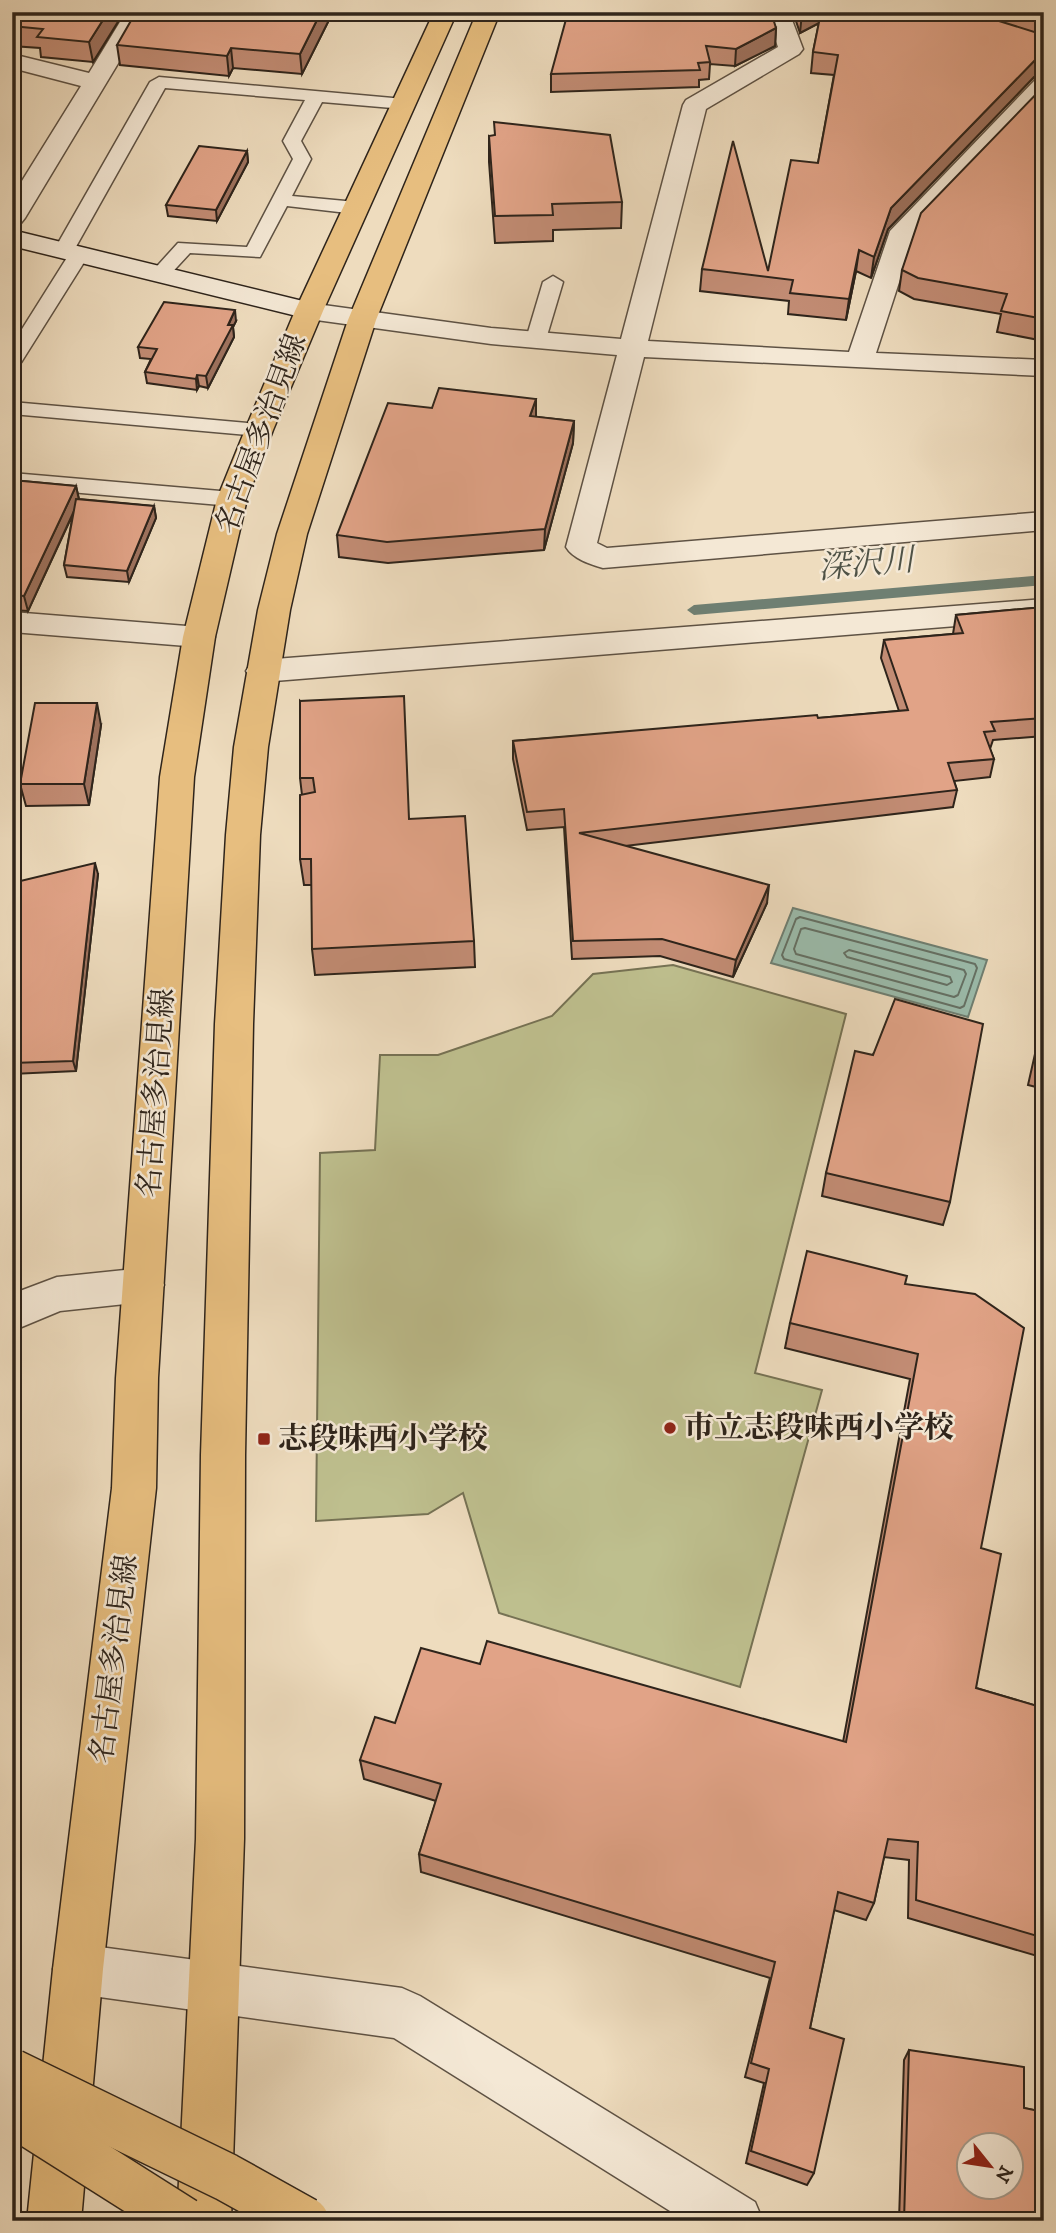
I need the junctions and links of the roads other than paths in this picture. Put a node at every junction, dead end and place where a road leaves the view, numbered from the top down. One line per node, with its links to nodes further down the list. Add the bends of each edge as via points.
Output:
1 (138, 12): 6 (street)
2 (446, 12): 9 (main road, 名古屋多治見線)
3 (489, 12): 18 (main road, 名古屋多治見線)
4 (777, 12): 20 (street, via 790,49 695,105)
5 (12, 61): 6 (street)
6 (95, 82): 12 (street)
7 (1044, 84): 21 (street, via 903,231)
8 (316, 96): 9 (lane); 10 (lane, via 292,141 302,159); 14 (lane, via 159,82)
9 (404, 104): 11 (main road, 名古屋多治見線)
10 (280, 200): 11 (lane); 15 (lane, via 253,253 185,247)
11 (356, 208): 17 (main road, 名古屋多治見線)
12 (12, 218)
13 (12, 238): 14 (street)
14 (70, 254): 15 (street); 22 (lane)
15 (159, 275): 17 (street)
16 (552, 282): 19 (lane)
17 (309, 311): 18 (street); 25 (main road, 名古屋多治見線)
18 (362, 320): 19 (street); 32 (main road, 名古屋多治見線, via 292,534)
19 (536, 339): 20 (street)
20 (632, 350): 21 (street); 28 (street, via 580,547 603,558)
21 (860, 359): 23 (street)
22 (12, 360)
23 (1044, 368)
24 (12, 408): 25 (lane)
25 (259, 430): 27 (main road, 名古屋多治見線)
26 (12, 480): 27 (lane)
27 (232, 499): 31 (main road, 名古屋多治見線)
28 (1044, 521)
29 (1044, 609): 32 (street)
30 (12, 622): 31 (street)
31 (199, 637): 33 (main road, 名古屋多治見線, via 177,777)
32 (262, 671): 36 (main road, 名古屋多治見線, via 247,785 237,954 222,1482 220,1839)
33 (144, 1285): 34 (street, via 57,1294); 35 (main road, 名古屋多治見線, via 134,1488)
34 (12, 1313)
35 (78, 1969): 36 (street); 39 (main road, 名古屋多治見線)
36 (213, 1989): 41 (main road, 名古屋多治見線); 43 (street, via 402,2014)
37 (12, 2073): 42 (main road, bridge, via 226,2177)
38 (12, 2112): 40 (main road, bridge)
39 (54, 2221)
40 (184, 2221)
41 (204, 2221)
42 (305, 2221)
43 (736, 2221)

